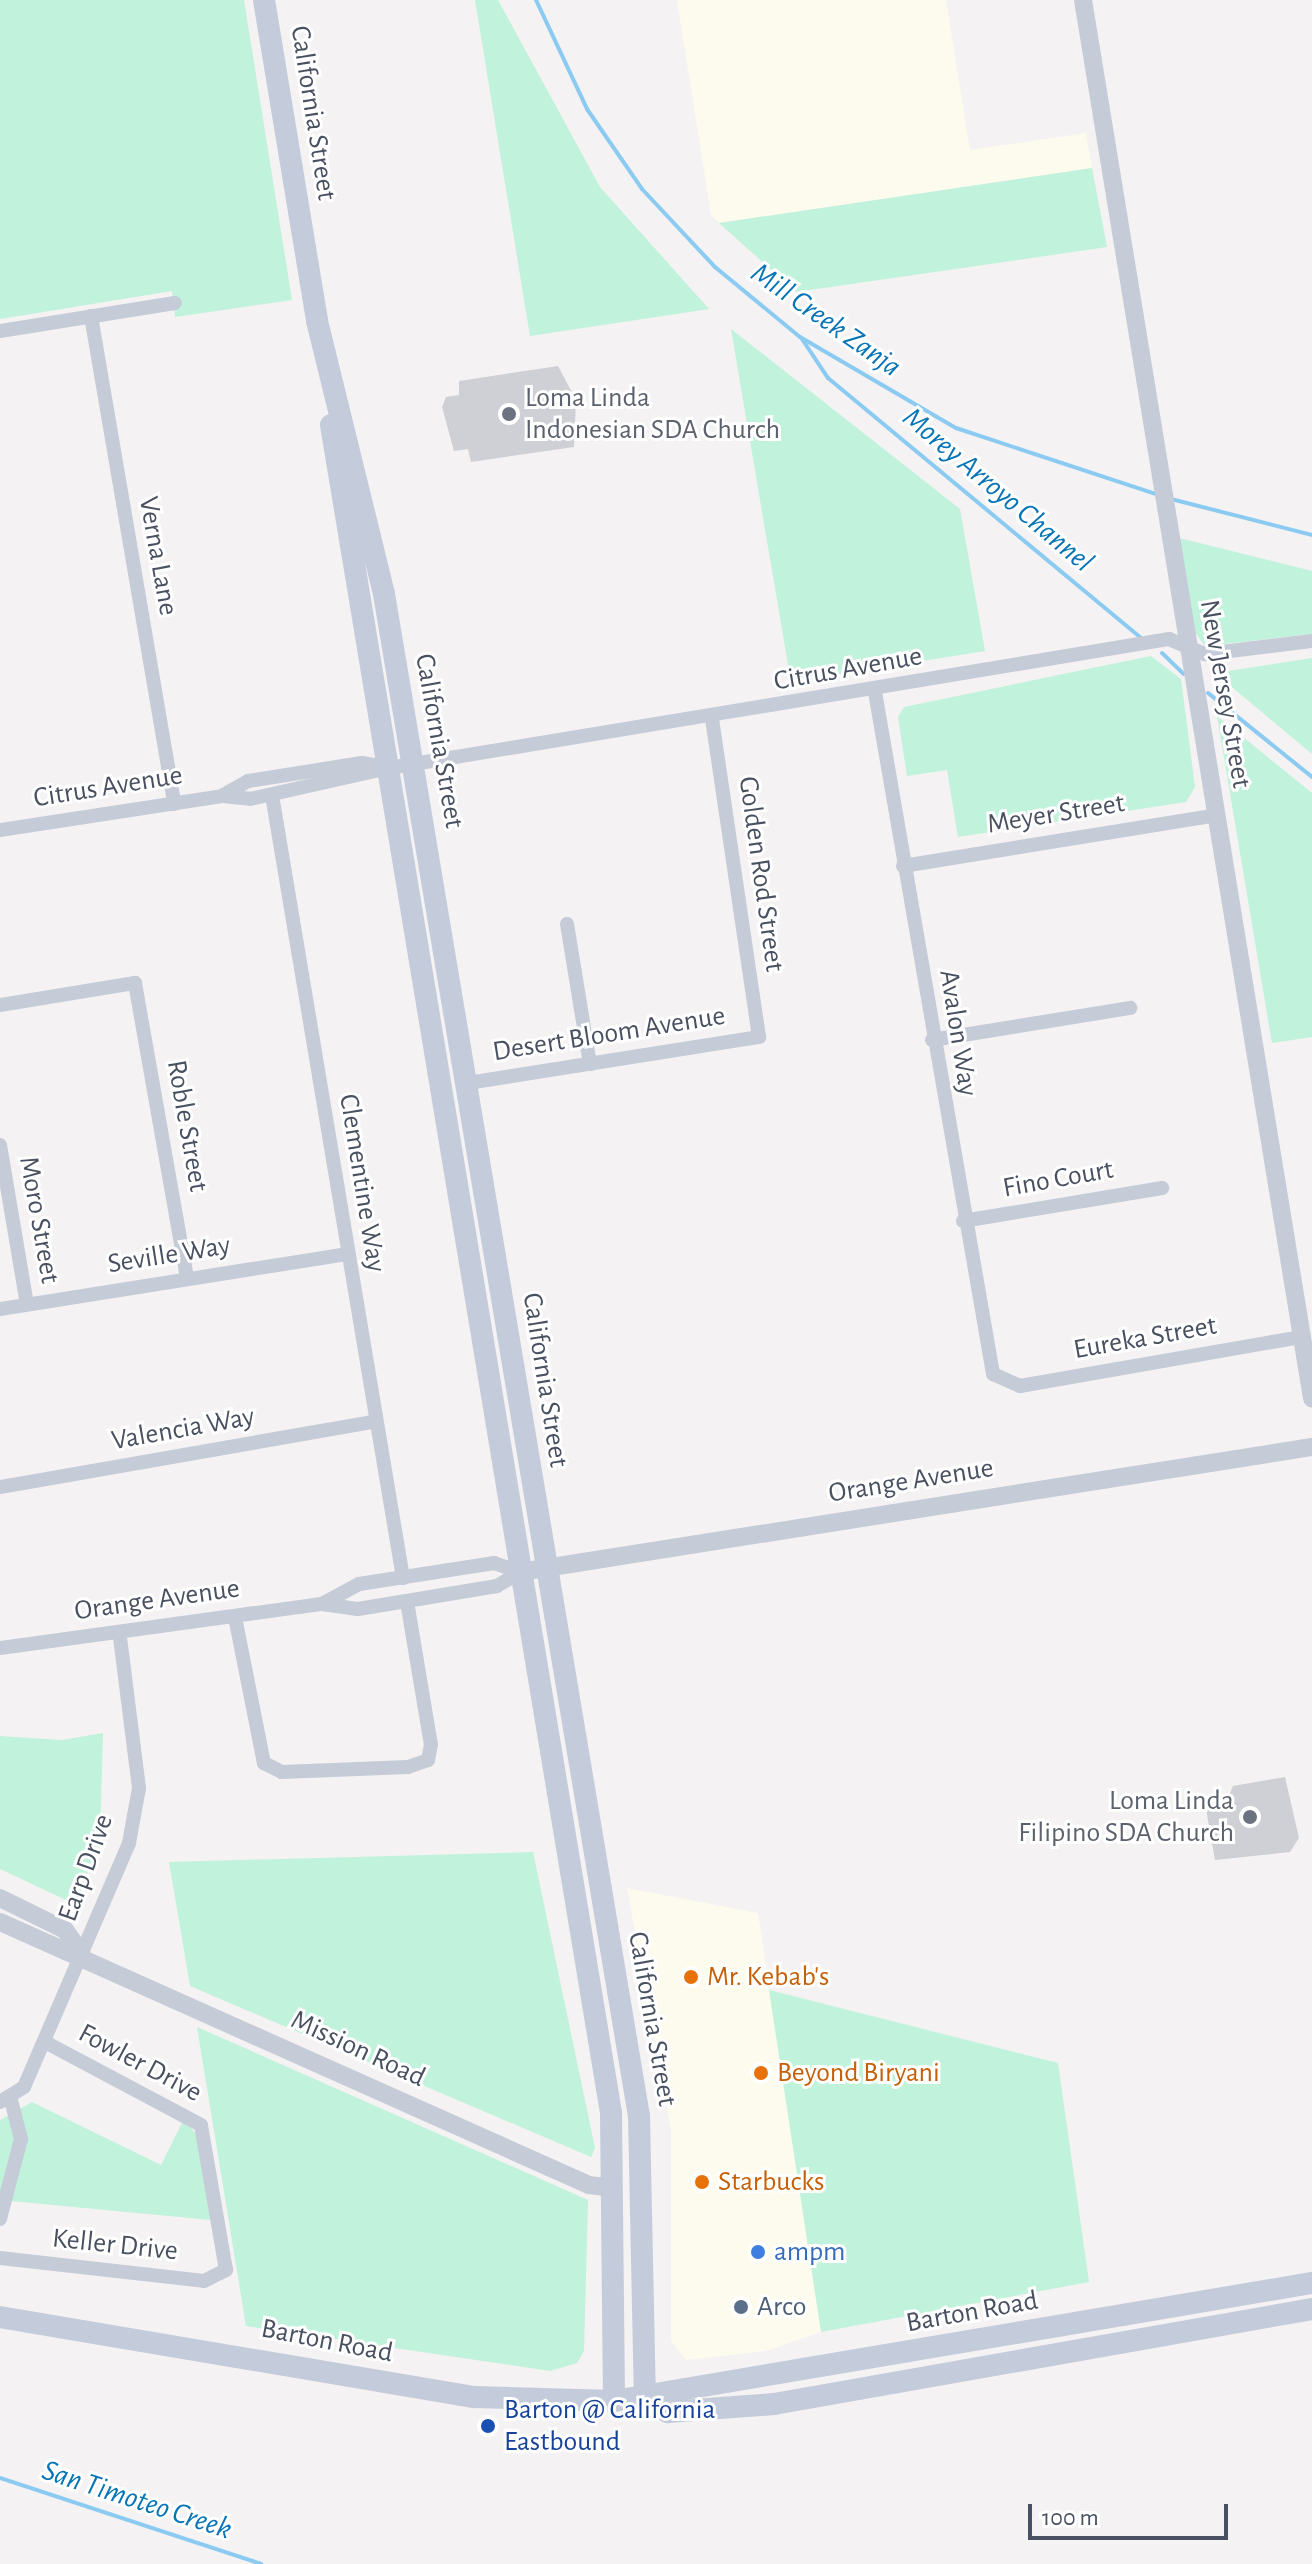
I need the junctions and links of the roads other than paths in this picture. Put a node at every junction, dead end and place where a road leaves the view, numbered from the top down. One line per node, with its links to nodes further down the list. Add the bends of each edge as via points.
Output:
1 (264, 0): 6 (main road, California Street)
2 (1083, 0): 8 (street, New Jersey Street)
3 (175, 303): 4 (street)
4 (91, 316): 5 (street); 15 (street, Verna Lane)
5 (0, 331)
6 (329, 378): 11 (main road, California Street, via 384,594); 12 (main road, California Street)
7 (1312, 641): 8 (street, Citrus Avenue, via 1205,654)
8 (1188, 649): 9 (street, Citrus Avenue, via 1169,639); 16 (street, New Jersey Street)
9 (875, 692): 10 (street, Citrus Avenue); 18 (street, Avalon Way)
10 (712, 718): 11 (street, Citrus Avenue); 22 (street, Golden Rod Street)
11 (412, 765): 12 (street, Citrus Avenue); 25 (main road, California Street)
12 (389, 768): 13 (street, Citrus Avenue); 14 (street, Citrus Avenue, via 362,763 248,781); 40 (main road, California Street)
13 (272, 795): 14 (street, Citrus Avenue); 29 (street, Clementine Way)
14 (223, 796): 15 (street, Citrus Avenue)
15 (174, 804): 17 (street, Citrus Avenue)
16 (1217, 815): 18 (street, Meyer Street); 33 (street, New Jersey Street)
17 (0, 830)
18 (903, 866): 23 (street, Avalon Way)
19 (567, 924): 24 (street)
20 (0, 1005): 30 (street, Roble Street, via 135,983)
21 (1130, 1008): 23 (street)
22 (759, 1037): 24 (street, Desert Bloom Avenue)
23 (932, 1040): 28 (street, Avalon Way)
24 (590, 1064): 25 (street, Desert Bloom Avenue)
25 (468, 1083): 39 (main road, California Street)
26 (0, 1145): 31 (street, Moro Street)
27 (1162, 1188): 28 (street, Fino Court)
28 (963, 1221): 34 (street, Avalon Way)
29 (347, 1254): 30 (street, Seville Way); 36 (street, Clementine Way)
30 (187, 1278): 31 (street, Seville Way)
31 (27, 1304): 32 (street, Seville Way)
32 (0, 1309)
33 (1302, 1337): 34 (street, Eureka Street, via 1020,1386); 35 (street, New Jersey Street)
34 (997, 1381)
35 (1312, 1398)
36 (374, 1422): 38 (street, Valencia Way); 41 (street, Clementine Way)
37 (1312, 1447): 39 (street, Orange Avenue)
38 (0, 1487)
39 (544, 1568): 40 (street, Orange Avenue); 50 (main road, California Street)
40 (520, 1572): 41 (street, Orange Avenue, via 494,1563); 42 (street, Orange Avenue, via 497,1586); 51 (main road, California Street)
41 (403, 1578): 43 (street, Orange Avenue, via 359,1584)
42 (407, 1601): 43 (street, Orange Avenue, via 358,1609); 44 (street, via 428,1760 282,1772 264,1763)
43 (322, 1604): 44 (street, Orange Avenue)
44 (235, 1617): 45 (street, Orange Avenue)
45 (120, 1637): 46 (street, Orange Avenue); 49 (street, Earp Drive, via 139,1788 129,1843)
46 (0, 1648)
47 (0, 1898): 49 (street, Mission Road, via 65,1930)
48 (0, 1922): 49 (street, Mission Road, via 57,1951)
49 (82, 1954): 52 (street, Earp Drive); 54 (street, Mission Road, via 589,2185)
50 (624, 2030): 51 (main road); 61 (main road, California Street, via 642,2150)
51 (598, 2035): 54 (main road, California Street)
52 (45, 2042): 53 (street, Earp Drive); 57 (street, Fowler Drive, via 201,2125 226,2261)
53 (5, 2101): 55 (street, via 21,2139)
54 (613, 2188): 62 (main road, California Street)
55 (0, 2219)
56 (0, 2258): 57 (street, Keller Drive, via 204,2281)
57 (223, 2277)
58 (1312, 2283): 61 (main road, Barton Road, via 791,2374 668,2387)
59 (1312, 2309): 61 (main road, Barton Road, via 774,2404 668,2412)
60 (0, 2317): 62 (main road, Barton Road, via 474,2397)
61 (645, 2400): 62 (main road, Barton Road)
62 (614, 2401)

